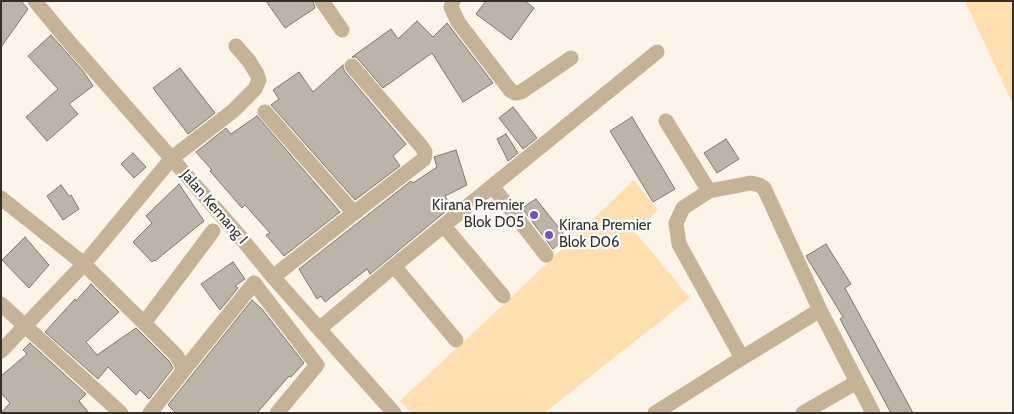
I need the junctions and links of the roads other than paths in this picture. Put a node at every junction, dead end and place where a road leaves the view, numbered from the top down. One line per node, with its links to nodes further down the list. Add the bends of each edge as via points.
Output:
1 (35, 1): 11 (street, Jalan Kemang I)
2 (322, 1): 4 (street)
3 (453, 1): 7 (street, via 451,7 458,22 514,93 521,92)
4 (342, 30)
5 (236, 46): 11 (street, via 257,74 259,80 255,89 233,111)
6 (658, 52): 12 (street)
7 (571, 58)
8 (352, 66): 15 (street, via 425,152 424,158)
9 (265, 112): 15 (street)
10 (666, 121): 13 (street)
11 (172, 158): 19 (street); 21 (street, Jalan Kemang I)
12 (493, 187): 16 (street); 18 (street)
13 (709, 191): 24 (street, via 751,183 764,188); 30 (street, via 683,208 676,223 679,244)
14 (1, 198): 19 (street)
15 (354, 213): 21 (street)
16 (444, 226): 20 (street); 22 (street)
17 (213, 231): 25 (street)
18 (546, 255)
19 (84, 264): 25 (street); 26 (street)
20 (394, 266): 27 (street); 28 (street)
21 (273, 277): 27 (street, Jalan Kemang I)
22 (503, 296)
23 (1, 304): 26 (street)
24 (820, 310): 30 (street); 32 (street)
25 (144, 323): 31 (street, via 176,355 183,367)
26 (26, 326): 29 (street); 33 (street)
27 (319, 329): 36 (street, Jalan Kemang I)
28 (456, 340)
29 (1, 351)
30 (742, 358): 37 (street)
31 (180, 375): 34 (street); 35 (street, via 254,283 317,366)
32 (857, 382): 38 (street); 39 (street)
33 (122, 413)
34 (150, 413)
35 (277, 413)
36 (394, 413)
37 (656, 413)
38 (803, 413)
39 (873, 413)

